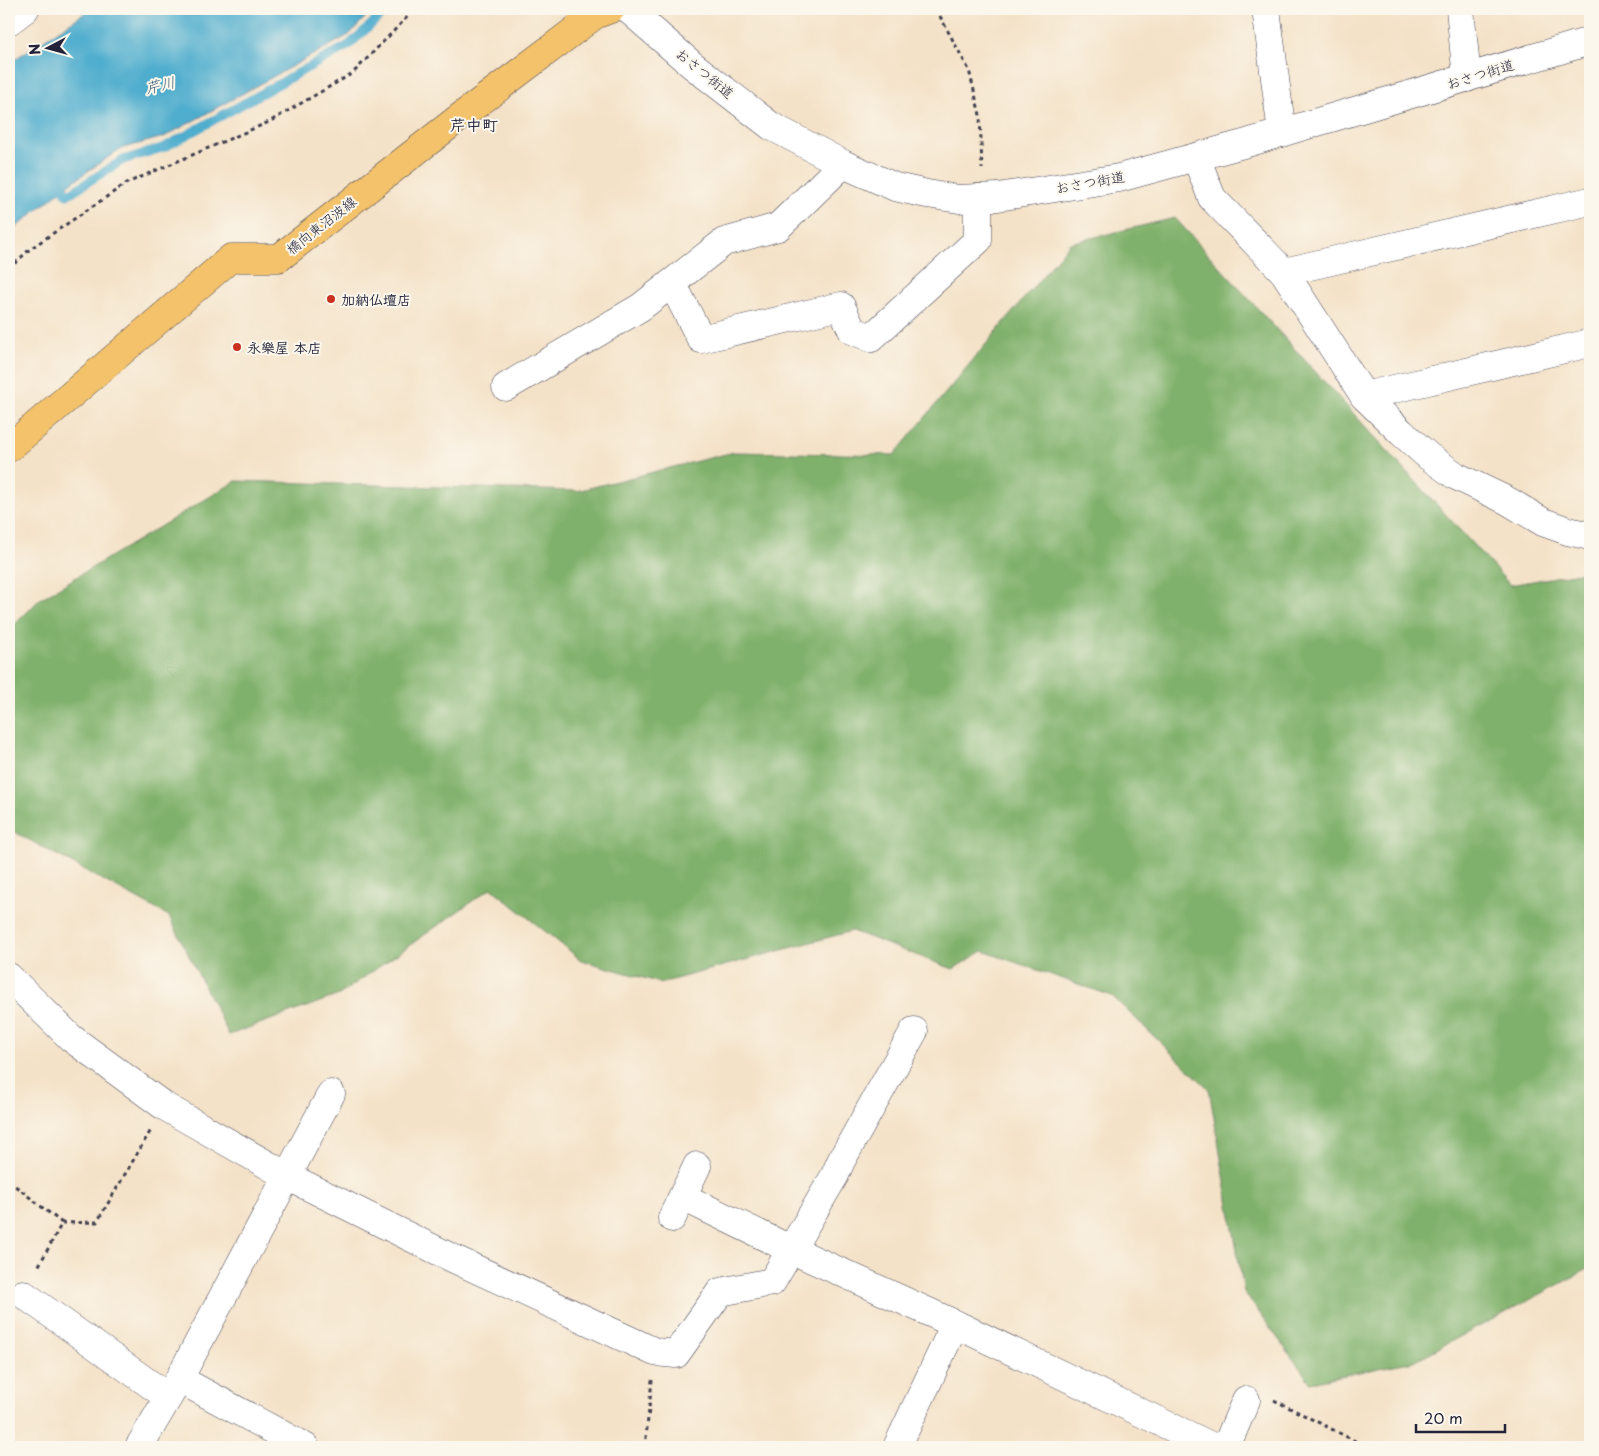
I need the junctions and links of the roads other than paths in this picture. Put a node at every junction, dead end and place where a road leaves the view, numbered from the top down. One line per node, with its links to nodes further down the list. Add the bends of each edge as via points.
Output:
1 (25, 9): 6 (street)
2 (611, 9): 19 (main road, 橋向東沼波線, via 595,15 279,258 231,258)
3 (628, 9): 11 (street, おさつ街道, via 691,64 771,126)
4 (1266, 9): 9 (street)
5 (1460, 9): 8 (street)
6 (9, 21)
7 (1590, 41): 8 (street, おさつ街道)
8 (1467, 78): 9 (street, おさつ街道)
9 (1282, 133): 10 (street, おさつ街道)
10 (1196, 157): 12 (street, おさつ街道, via 1119,178 998,197); 14 (street, via 1212,198)
11 (843, 164): 12 (street, おさつ街道, via 894,187 951,198); 15 (street, via 778,227 724,242)
12 (980, 185): 15 (street, via 978,240 872,338 852,330 841,306 701,338)
13 (1590, 201): 14 (street)
14 (1284, 272): 18 (street)
15 (672, 283): 17 (street, via 641,307)
16 (1590, 343): 18 (street)
17 (506, 387)
18 (1364, 396): 20 (street, via 1428,456 1456,476 1543,522)
19 (9, 448)
20 (1590, 536)
21 (9, 977): 25 (street, via 71,1038 164,1106)
22 (914, 1031): 26 (street, via 835,1175)
23 (331, 1094): 25 (street)
24 (698, 1166): 26 (street, via 677,1207)
25 (286, 1176): 26 (street, via 654,1352 676,1354 720,1292 772,1282); 29 (street)
26 (790, 1249): 28 (street)
27 (23, 1294): 29 (street)
28 (955, 1324): 33 (street); 34 (street)
29 (174, 1388): 31 (street); 32 (street)
30 (1246, 1400): 35 (street)
31 (139, 1447)
32 (305, 1447)
33 (897, 1447)
34 (1213, 1447)
35 (1226, 1447)

